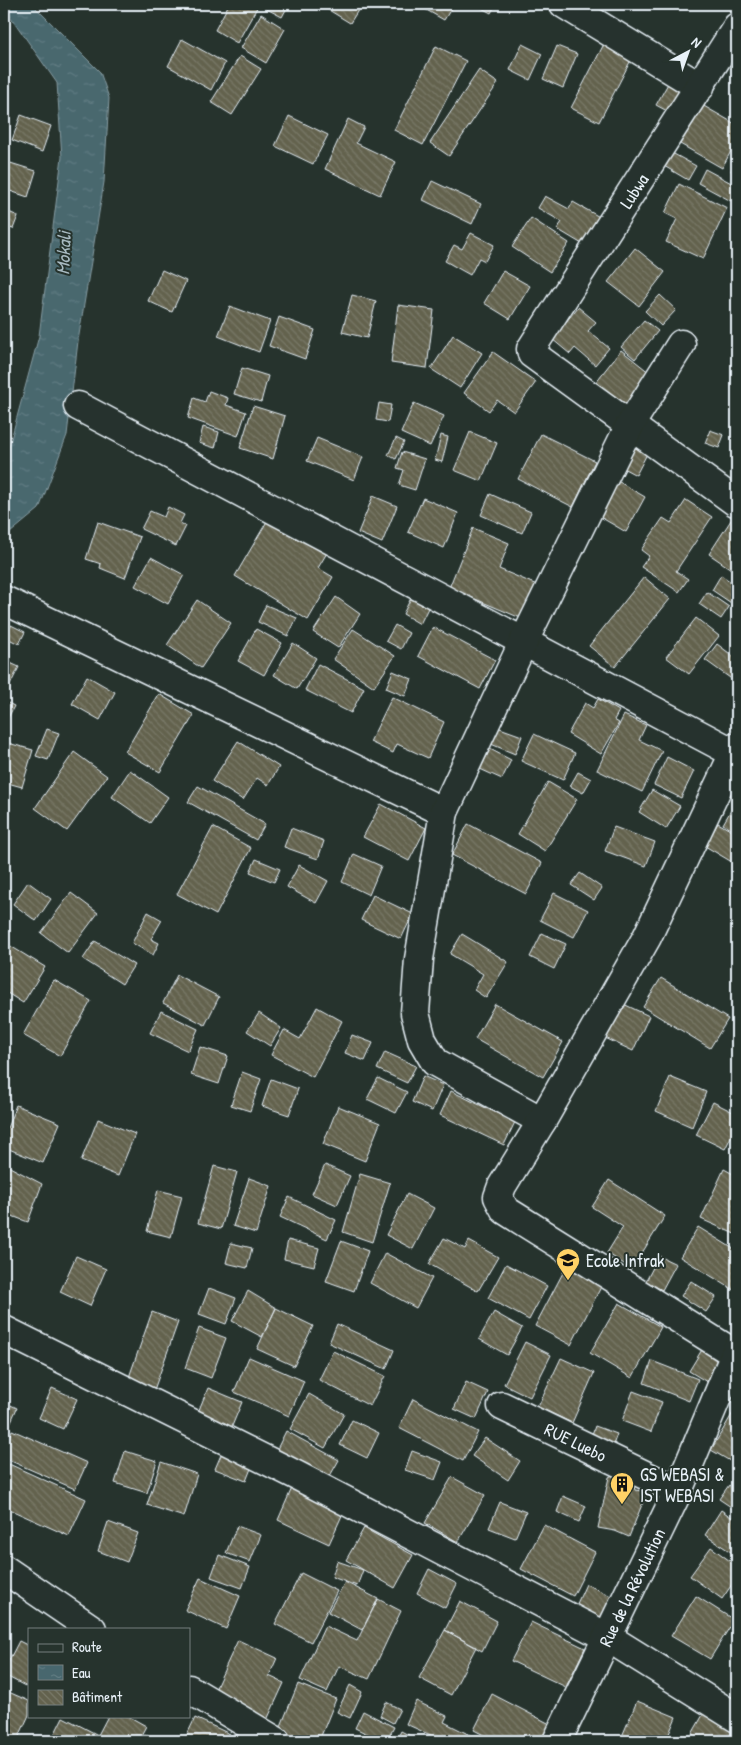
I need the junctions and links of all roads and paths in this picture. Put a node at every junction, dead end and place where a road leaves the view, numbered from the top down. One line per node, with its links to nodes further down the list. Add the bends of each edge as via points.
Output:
1 (564, 4): 3 (street)
2 (737, 26): 3 (street, Lubwa)
3 (700, 87): 6 (street, Lubwa, via 531,347 532,354)
4 (681, 344): 6 (street)
5 (78, 406): 9 (street)
6 (630, 425): 7 (street); 9 (street)
7 (737, 504)
8 (4, 600): 11 (street)
9 (524, 641): 10 (street); 11 (street)
10 (736, 750): 12 (street, via 647,937)
11 (444, 812): 12 (street, via 419,959 415,1013 422,1040 435,1062)
12 (542, 1122): 14 (street, via 502,1186 499,1203 505,1210)
13 (4, 1330): 19 (street, via 296,1475)
14 (736, 1352): 16 (street, Rue de la Révolution)
15 (502, 1406): 16 (street, RUE Luebo)
16 (678, 1491): 19 (street, Rue de la Révolution)
17 (4, 1569): 18 (street)
18 (91, 1628)
19 (607, 1637): 21 (street); 23 (street, Rue de la Révolution)
20 (190, 1690): 22 (street)
21 (737, 1718)
22 (276, 1741)
23 (557, 1741)

